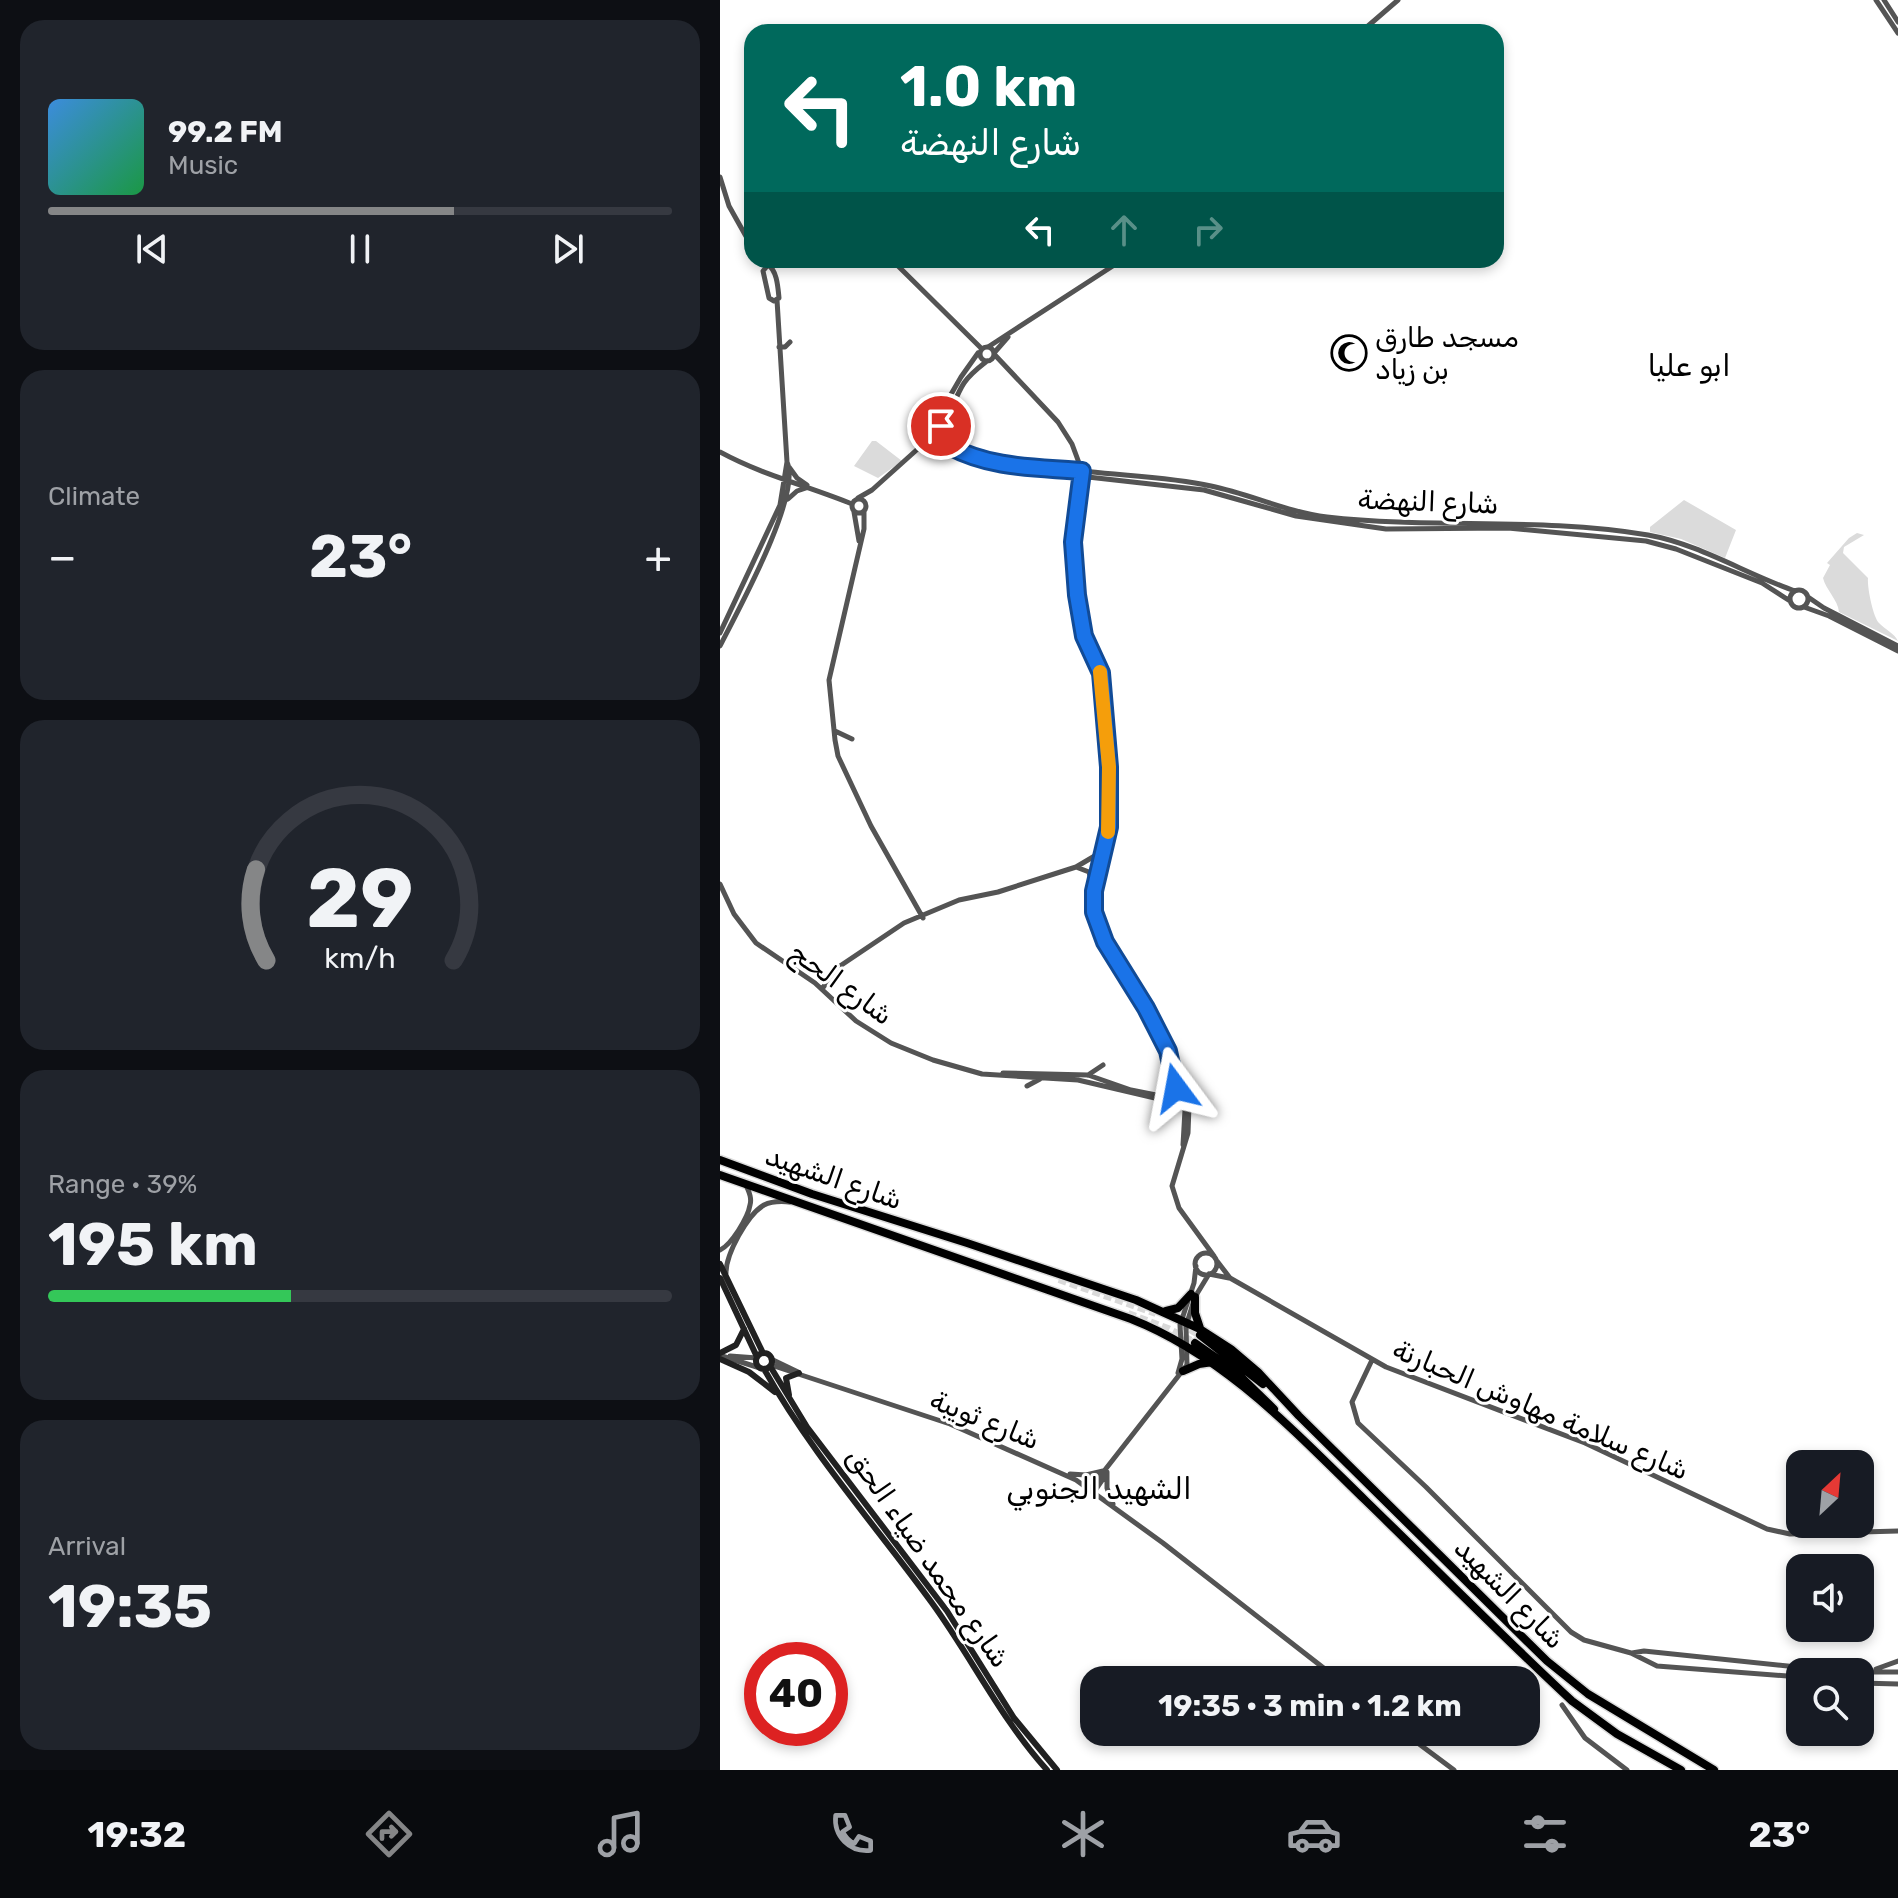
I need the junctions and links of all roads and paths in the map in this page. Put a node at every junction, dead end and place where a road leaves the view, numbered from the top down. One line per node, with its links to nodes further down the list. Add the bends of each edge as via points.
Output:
1 (1398, 0): 5 (street)
2 (1876, 0): 6 (street)
3 (1884, 0): 4 (street)
4 (1898, 22)
5 (1370, 24)
6 (1898, 33)
7 (720, 177): 8 (street)
8 (744, 233)
9 (767, 268): 13 (street, via 768,296)
10 (769, 268): 13 (street, via 778,291)
11 (900, 268): 17 (street)
12 (1110, 268): 14 (street)
13 (775, 300): 16 (street)
14 (1008, 336): 17 (street); 18 (street)
15 (790, 342): 16 (street)
16 (779, 347): 24 (street)
17 (983, 350): 18 (street); 18 (street, via 981,359); 21 (street)
18 (991, 357): 19 (street, via 967,379); 25 (street, via 1058,422)
19 (941, 426): 20 (street); 22 (street)
20 (931, 441): 21 (street); 22 (street, شارع النهضة)
21 (921, 446): 28 (street)
22 (949, 446): 25 (street, شارع النهضة, via 996,464)
23 (720, 452): 26 (street)
24 (788, 465): 26 (street); 27 (street)
25 (1080, 472): 34 (street, شارع النهضة, via 1210,485 1329,517 1648,535); 36 (street, شارع النهضة, via 1204,490 1296,516 1386,529 1520,529 1646,541 1762,583); 43 (street, via 1073,542 1077,595 1084,636 1101,673 1109,767 1109,817)
26 (787, 480): 27 (street); 30 (street); 38 (street)
27 (812, 487): 30 (street, via 797,491); 31 (street)
28 (872, 490): 29 (street); 32 (street)
29 (858, 498): 31 (street); 32 (street, via 864,499)
30 (785, 503): 39 (street)
31 (853, 508): 32 (street); 33 (street)
32 (866, 509): 33 (street)
33 (859, 549): 41 (street, via 829,680)
34 (1795, 591): 35 (street); 36 (street)
35 (1808, 597): 37 (street); 40 (street)
36 (1790, 601): 37 (street)
37 (1804, 607): 40 (street)
38 (720, 633)
39 (720, 646)
40 (1898, 648)
41 (834, 730): 42 (street); 47 (street, via 838,756)
42 (852, 739)
43 (1099, 859): 44 (street); 44 (street); 46 (street)
44 (1076, 867): 46 (street, via 1089,872); 47 (street)
45 (720, 884): 48 (street, شارع الحج, via 756,943)
46 (1094, 891): 54 (street, via 1101,934 1168,1051)
47 (920, 917): 48 (street, via 837,968)
48 (822, 989): 50 (street, شارع الحج, via 856,1021 891,1043)
49 (1103, 1065): 51 (street)
50 (974, 1072): 51 (street, شارع الحج); 52 (street, شارع الحج)
51 (1088, 1075): 54 (street, شارع الحج)
52 (1019, 1077): 53 (street, شارع الحج); 53 (street, via 1026,1086)
53 (1045, 1077): 54 (street, شارع الحج, via 1087,1081)
54 (1185, 1104): 60 (street, شارع سلامة مهاوش الحبارنة, via 1188,1128 1172,1184 1178,1205)
55 (720, 1160): 59 (highway, شارع الشهيد)
56 (720, 1175): 57 (highway, شارع الشهيد)
57 (745, 1184): 58 (highway, شارع الشهيد); 62 (street, via 749,1209)
58 (795, 1202): 61 (highway, شارع الشهيد); 68 (street, via 769,1203 757,1211 733,1247)
59 (936, 1234): 70 (highway, شارع الشهيد); 73 (highway, شارع الشهيد)
60 (1199, 1236): 63 (street); 64 (street, شارع سلامة مهاوش الحبارنة)
61 (914, 1245): 71 (highway, شارع الشهيد); 76 (highway, شارع الشهيد)
62 (720, 1250)
63 (1197, 1258): 64 (street, via 1206,1253); 66 (street)
64 (1215, 1259): 67 (street, via 1215,1270); 69 (street, شارع سلامة مهاوش الحبارنة)
65 (720, 1264): 68 (main road)
66 (1196, 1266): 67 (street); 72 (street)
67 (1209, 1274): 69 (street, شارع سلامة مهاوش الحبارنة); 72 (street)
68 (723, 1278): 75 (main road)
69 (1230, 1278): 79 (street, شارع سلامة مهاوش الحبارنة)
70 (1059, 1279)
71 (1055, 1289)
72 (1193, 1296): 73 (highway); 74 (street); 76 (highway)
73 (1164, 1311): 74 (highway, شارع الشهيد)
74 (1184, 1320): 76 (highway, شارع الشهيد); 76 (street)
75 (747, 1327): 77 (main road, via 739,1342); 78 (main road)
76 (1191, 1338): 80 (highway, شارع الشهيد); 82 (street); 84 (street); 87 (highway, شارع الشهيد, via 1252,1386); 110 (highway, شارع الشهيد, via 1231,1349 1258,1372 1567,1678)
77 (721, 1356): 78 (street); 81 (street, شارع ثويبة); 85 (main road)
78 (759, 1356): 81 (main road); 81 (main road)
79 (1372, 1360): 92 (street, شارع سلامة مهاوش الحبارنة, via 1585,1443 1773,1531); 93 (street, via 1352,1408 1358,1423 1571,1632)
80 (1213, 1362): 82 (highway); 87 (highway, شارع الشهيد)
81 (767, 1365): 83 (street, شارع ثويبة); 85 (main road, شارع محمد ضياء الحق); 86 (main road, شارع محمد ضياء الحق)
82 (1183, 1371): 84 (street)
83 (799, 1373): 86 (main road, via 786,1378); 89 (street, شارع ثويبة, via 950,1424)
84 (1176, 1379): 88 (street)
85 (779, 1396): 105 (main road, شارع محمد ضياء الحق, via 933,1604 1009,1723)
86 (788, 1398): 106 (main road, شارع محمد ضياء الحق, via 939,1600 1014,1718)
87 (1279, 1418): 109 (highway, شارع الشهيد, via 1572,1701 1630,1743)
88 (1106, 1471): 89 (street); 90 (street); 91 (street)
89 (1065, 1474): 90 (street, شارع ثويبة)
90 (1092, 1490): 91 (street, شارع ثويبة)
91 (1116, 1508): 95 (street, شارع ثويبة)
92 (1898, 1531)
93 (1631, 1653): 96 (street); 100 (street, via 1663,1667)
94 (1898, 1661): 97 (street)
95 (1323, 1666)
96 (1786, 1666)
97 (1874, 1670)
98 (1874, 1672): 99 (street)
99 (1898, 1672)
100 (1786, 1676)
101 (1874, 1683): 102 (street)
102 (1898, 1684)
103 (1562, 1705): 108 (street, via 1585,1738)
104 (1422, 1746): 107 (street)
105 (1047, 1770)
106 (1057, 1770)
107 (1454, 1770)
108 (1627, 1770)
109 (1681, 1770)
110 (1714, 1770)

